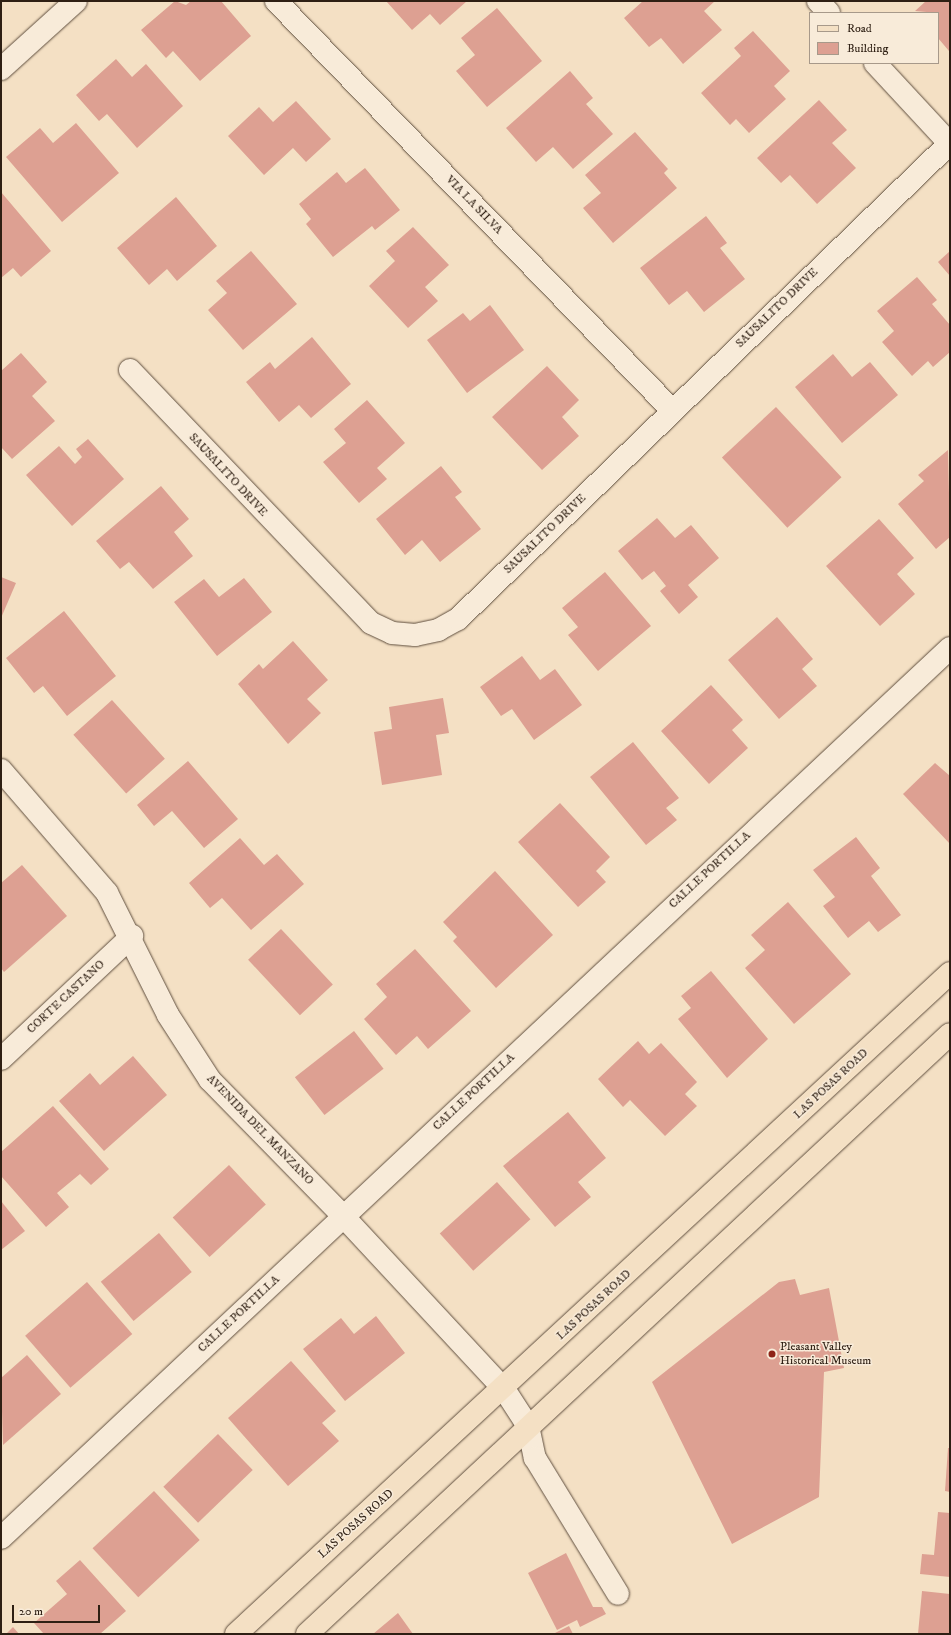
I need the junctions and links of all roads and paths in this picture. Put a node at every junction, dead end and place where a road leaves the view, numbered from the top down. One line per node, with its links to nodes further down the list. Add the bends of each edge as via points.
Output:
1 (76, 1): 6 (street)
2 (276, 1): 9 (street, VIA LA SILVA)
3 (818, 1): 4 (street)
4 (828, 12)
5 (876, 64): 7 (street)
6 (1, 69)
7 (950, 143): 9 (street, SAUSALITO DRIVE)
8 (130, 370): 9 (street, SAUSALITO DRIVE, via 355,609 371,623 392,633 415,635 438,630 458,619)
9 (672, 410)
10 (950, 648): 16 (street, CALLE PORTILLA)
11 (1, 770): 12 (street, AVENIDA DEL MANZANO, via 86,865 107,893)
12 (132, 936): 15 (street, CORTE CASTANO); 16 (street, AVENIDA DEL MANZANO, via 168,1016 210,1080)
13 (950, 973): 17 (main road, LAS POSAS ROAD)
14 (950, 1034): 18 (main road)
15 (1, 1058)
16 (343, 1216): 17 (street, AVENIDA DEL MANZANO); 19 (street, CALLE PORTILLA)
17 (504, 1389): 18 (street, AVENIDA DEL MANZANO); 21 (main road, LAS POSAS ROAD)
18 (528, 1426): 20 (street, via 535,1458); 22 (main road)
19 (1, 1538)
20 (618, 1594)
21 (236, 1634)
22 (307, 1634)

